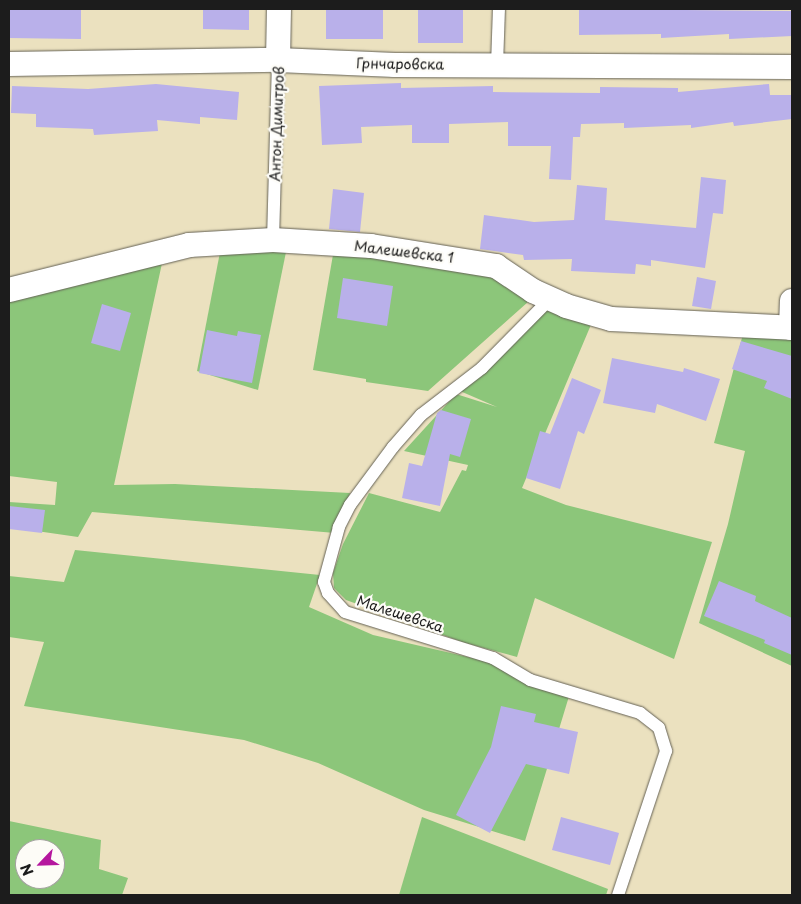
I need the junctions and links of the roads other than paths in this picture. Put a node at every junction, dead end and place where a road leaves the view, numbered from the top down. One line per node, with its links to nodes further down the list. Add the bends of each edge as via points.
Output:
1 (279, 9): 3 (street, Антон Димитров)
2 (499, 9): 5 (lane)
3 (278, 60): 4 (street, Грнчаровска); 5 (street, Грнчаровска); 7 (lane, Антон Димитров)
4 (9, 64)
5 (497, 65): 6 (street, Грнчаровска)
6 (792, 67)
7 (273, 240): 8 (street, Малешевска 1, via 189,245); 9 (street, Малешевска 1, via 371,246 496,266)
8 (9, 290)
9 (550, 299): 11 (street, Малешевска 1, via 611,319 714,327); 12 (lane, Малешевска, via 482,368 421,415 393,447 350,506 339,527 324,582 328,593 346,612 493,658 530,680 640,713 659,728 666,751)
10 (792, 301): 11 (street)
11 (792, 328)
12 (618, 895)

